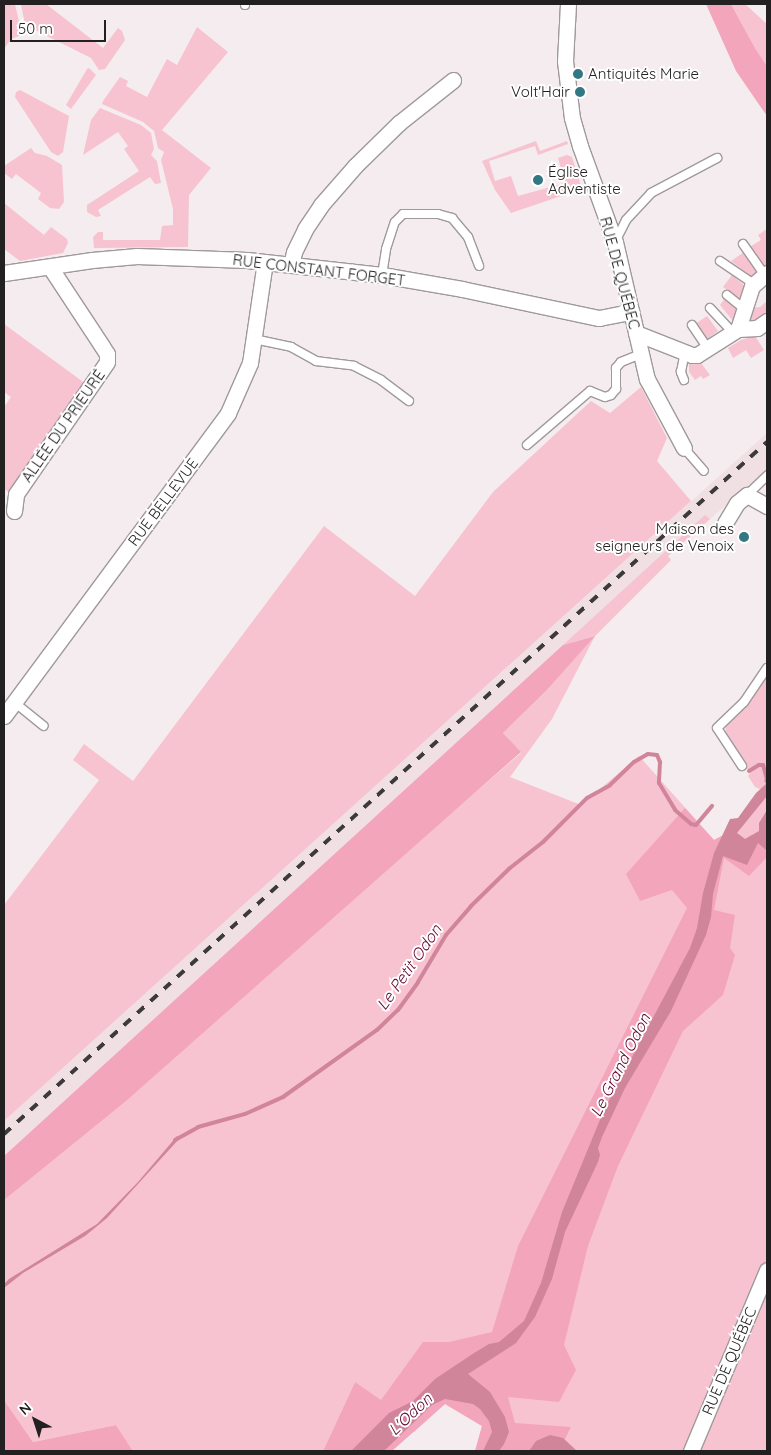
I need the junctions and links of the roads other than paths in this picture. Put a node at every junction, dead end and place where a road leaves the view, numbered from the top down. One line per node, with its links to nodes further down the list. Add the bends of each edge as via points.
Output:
1 (568, 4): 4 (street, RUE DE QUÉBEC, via 565,61 572,118)
2 (453, 80): 8 (street, via 399,123 355,166 305,229)
3 (717, 158): 4 (lane, via 651,193 626,220)
4 (615, 242): 17 (street, RUE DE QUÉBEC)
5 (743, 244): 13 (lane)
6 (720, 261): 13 (lane)
7 (265, 262): 8 (street, RUE CONSTANT FORGET); 10 (street, RUE CONSTANT FORGET, via 137,256); 22 (street, RUE BELLEVUE)
8 (291, 265): 12 (street, RUE CONSTANT FORGET)
9 (480, 266): 12 (lane, via 468,237 452,218 438,214 404,214 394,222)
10 (50, 267): 11 (street, RUE CONSTANT FORGET); 34 (street, ALLÉE DU PRIEURÉ, via 107,354 107,362 16,494)
11 (4, 273)
12 (382, 275): 17 (street, RUE CONSTANT FORGET, via 599,318)
13 (762, 278): 16 (street)
14 (728, 295): 16 (lane)
15 (710, 308): 20 (lane)
16 (744, 309): 20 (street)
17 (632, 312): 21 (street, RUE DE QUÉBEC)
18 (767, 321): 20 (street, via 756,328)
19 (692, 325): 23 (lane)
20 (736, 331): 23 (street)
21 (636, 333): 24 (street); 25 (street, RUE DE QUÉBEC)
22 (254, 339): 27 (lane, via 291,347 316,362 354,366 381,380); 37 (street, RUE BELLEVUE, via 250,363 228,413)
23 (708, 349): 24 (street, via 697,355)
24 (685, 352): 26 (lane, via 681,372)
25 (641, 354): 28 (lane, via 621,362 616,368 616,389 611,395 605,397 590,391); 29 (street, RUE DE QUÉBEC, via 647,379)
26 (684, 380)
27 (409, 401)
28 (527, 445)
29 (684, 448): 30 (lane)
30 (704, 471)
31 (767, 476): 32 (lane)
32 (747, 494): 33 (street); 35 (street, via 737,503)
33 (767, 506)
34 (14, 511)
35 (725, 523)
36 (767, 668): 40 (lane, via 744,702 717,728)
37 (9, 698): 38 (street, RUE BELLEVUE); 39 (lane)
38 (4, 716)
39 (44, 726)
40 (742, 766)
41 (767, 1270): 42 (street, RUE DE QUÉBEC)
42 (691, 1451)

